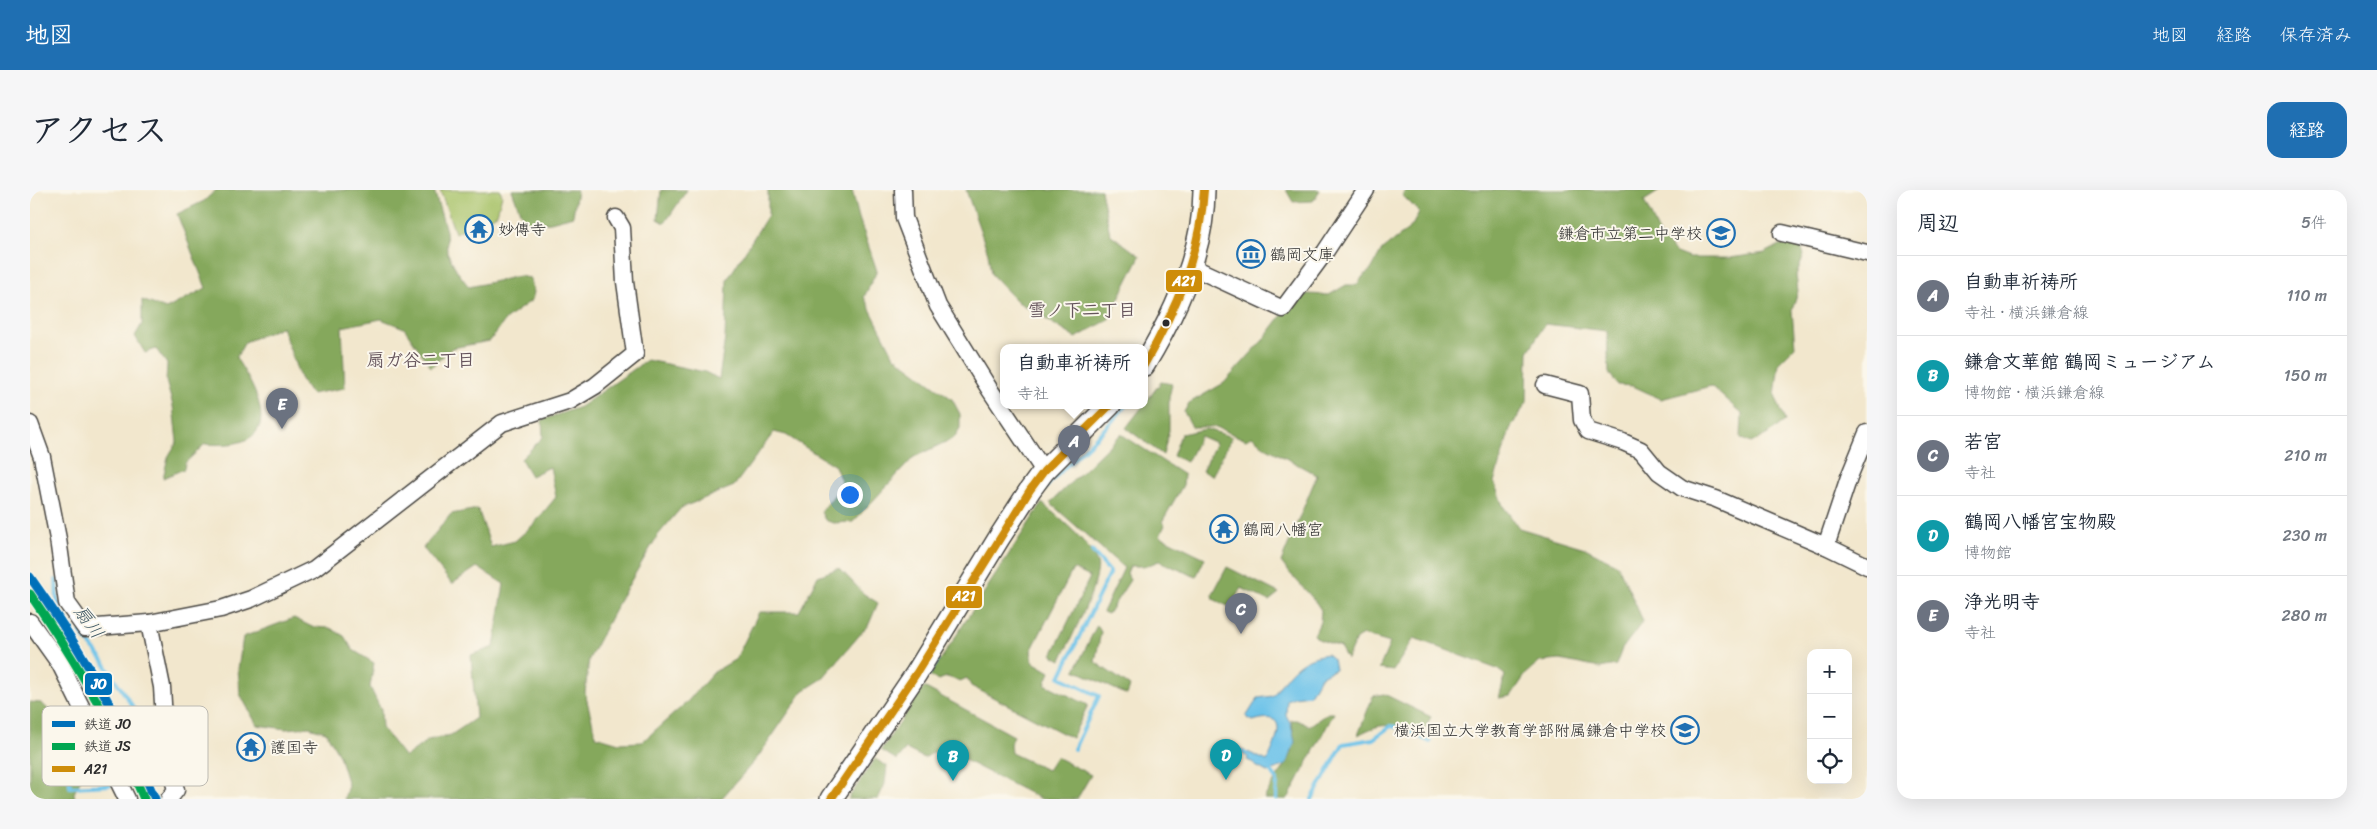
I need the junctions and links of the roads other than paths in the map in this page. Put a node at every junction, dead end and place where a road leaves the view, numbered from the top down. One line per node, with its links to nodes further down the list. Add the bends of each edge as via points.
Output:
1 (902, 190): 10 (street, via 904,218 938,306)
2 (1366, 190): 7 (street, via 1283,309)
3 (1206, 192): 7 (main road)
4 (616, 218): 19 (street, via 622,228 625,282 635,354 570,401 502,423 314,569 251,599 221,609)
5 (1782, 233): 6 (street)
6 (1867, 253)
7 (1188, 271): 8 (main road)
8 (1148, 358)
9 (1545, 385): 16 (street, via 1580,394 1582,420 1588,431 1641,450 1659,472 1682,488)
10 (1000, 405)
11 (1003, 409): 15 (street)
12 (1106, 409): 15 (main road)
13 (30, 424): 19 (street, via 42,457 67,603 85,628)
14 (1867, 433): 16 (street)
15 (1044, 471): 26 (main road, via 916,674)
16 (1826, 546): 17 (street)
17 (1867, 566)
18 (30, 622): 20 (street, via 60,664)
19 (149, 623): 21 (street)
20 (81, 706)
21 (163, 706)
22 (121, 786): 24 (street)
23 (175, 786): 25 (street, via 176,790)
24 (127, 799)
25 (169, 799)
26 (830, 799)

